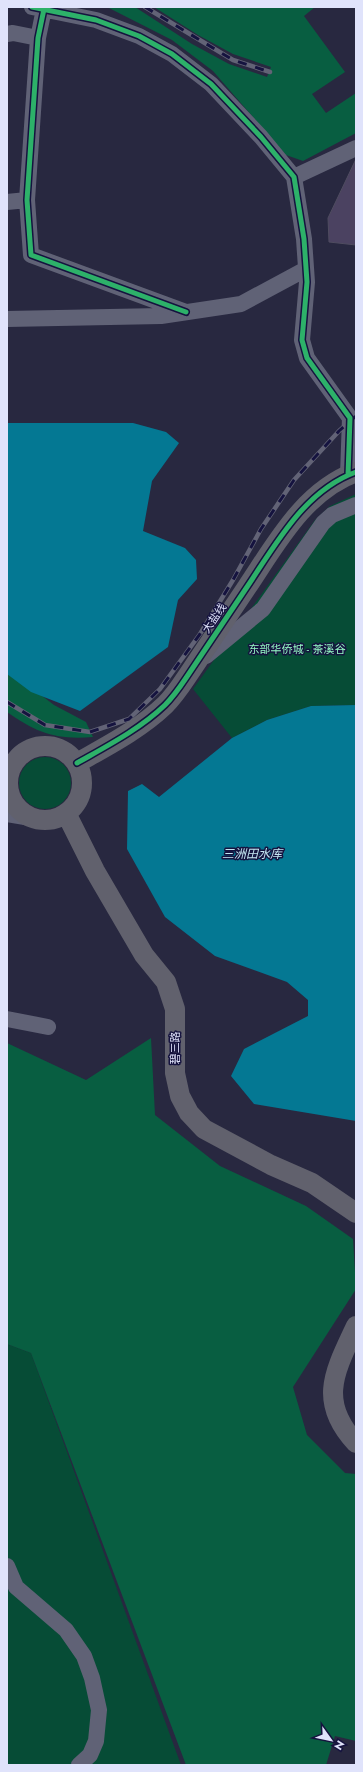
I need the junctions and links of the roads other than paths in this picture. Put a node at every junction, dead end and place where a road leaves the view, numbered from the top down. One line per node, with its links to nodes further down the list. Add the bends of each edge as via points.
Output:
1 (38, 8): 3 (street); 5 (street, via 96,20 139,36 172,54 211,84 261,137)
2 (7, 34): 3 (street)
3 (38, 38): 6 (street)
4 (356, 148): 5 (street)
5 (294, 177): 8 (street)
6 (27, 200): 7 (street); 9 (street, via 32,255)
7 (7, 202)
8 (306, 269): 9 (street, via 242,304); 11 (street, via 302,340 307,358)
9 (186, 312): 10 (street, via 161,316)
10 (7, 318)
11 (353, 418): 12 (street)
12 (352, 473): 14 (main road, 大盐线, via 323,490 296,515)
13 (356, 505): 14 (street, via 332,515 323,523 263,609)
14 (195, 665): 16 (main road, 大盐线, via 176,692 156,713 115,742)
15 (14, 749): 16 (main road, via 47,745 64,750); 17 (main road)
16 (77, 762): 19 (main road, via 82,776 82,790 76,803)
17 (8, 772): 18 (main road)
18 (9, 806): 19 (main road, via 31,818 49,820)
19 (66, 813): 22 (main road, 碧三路, via 95,871 144,955 166,982 175,1009 175,1073 180,1096 189,1113 204,1129 312,1183)
20 (7, 1019): 21 (street)
21 (48, 1027)
22 (356, 1213)
23 (356, 1326): 24 (main road, via 333,1381 334,1410 344,1431)
24 (356, 1443)
25 (7, 1566): 26 (street, via 16,1587 66,1630 84,1656 92,1678 99,1710 96,1741 90,1755)
26 (79, 1765)

